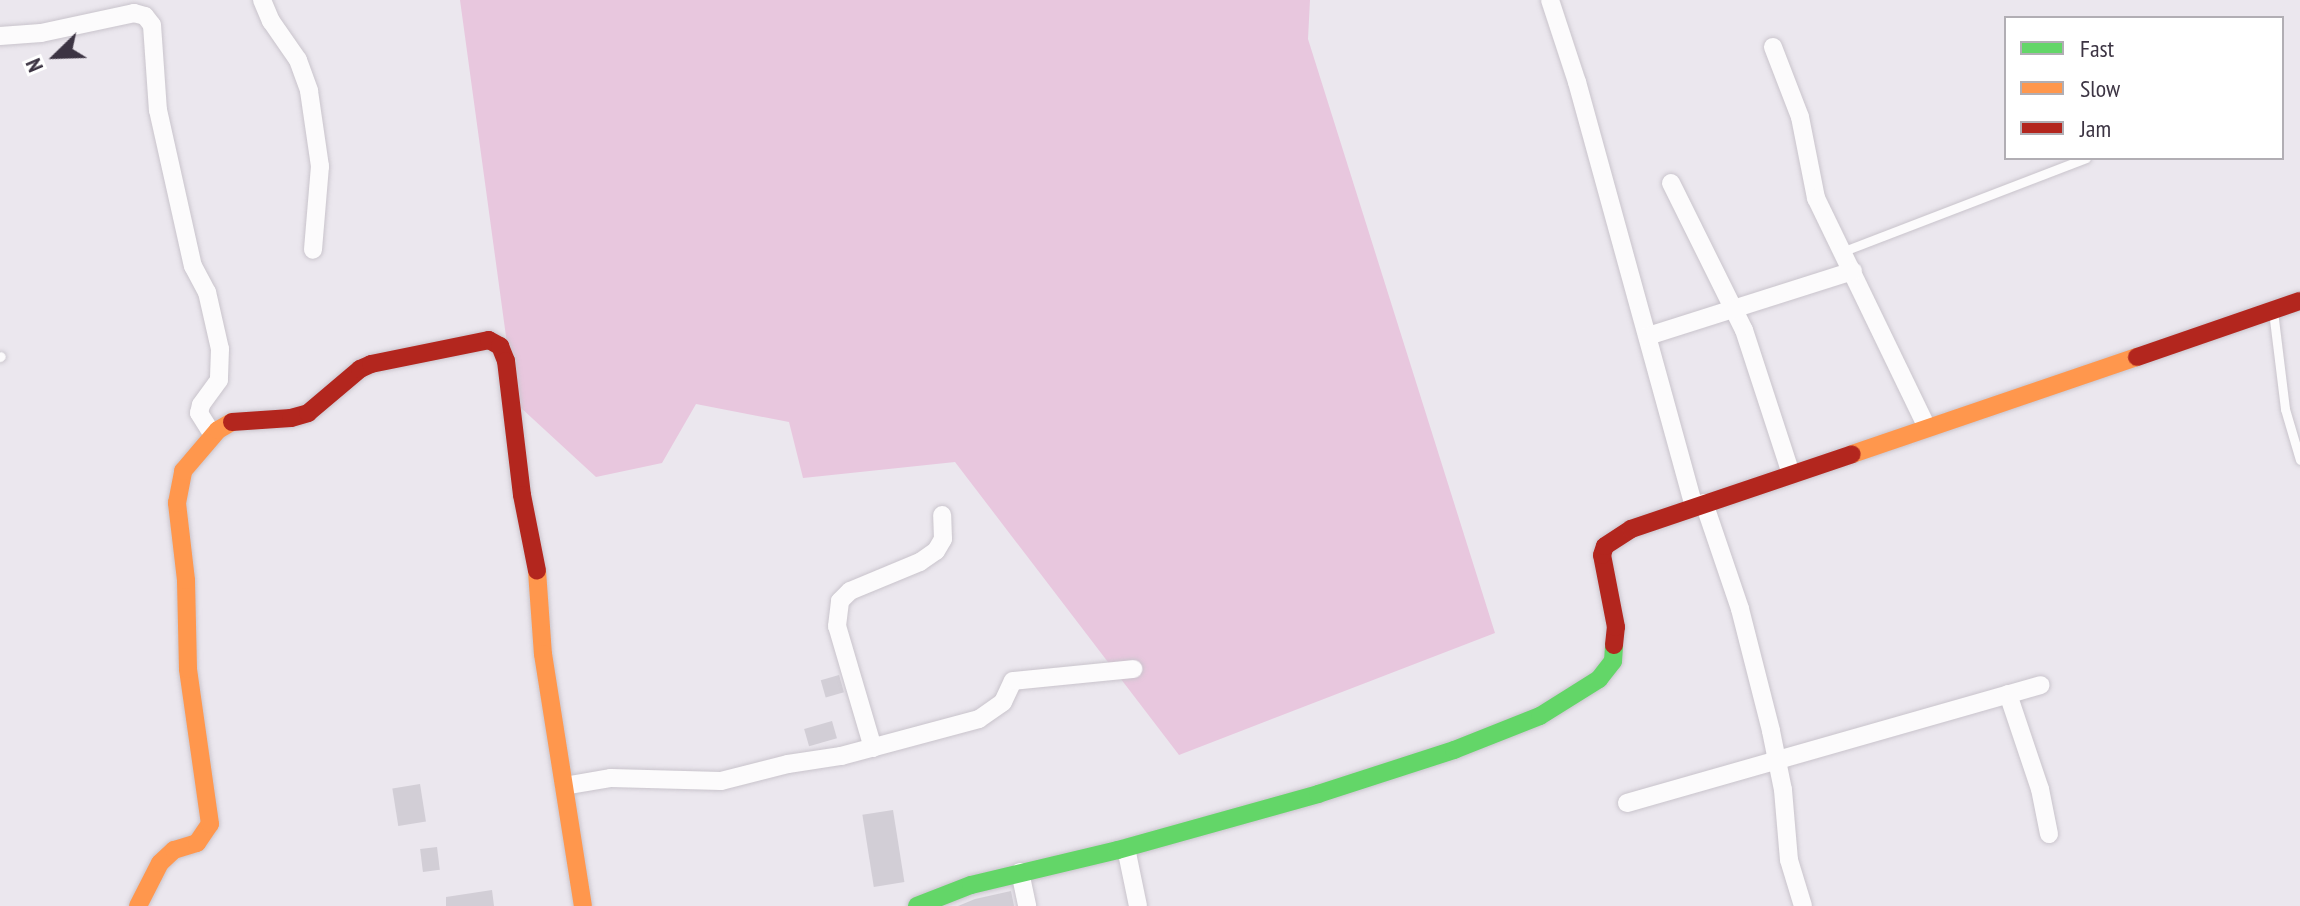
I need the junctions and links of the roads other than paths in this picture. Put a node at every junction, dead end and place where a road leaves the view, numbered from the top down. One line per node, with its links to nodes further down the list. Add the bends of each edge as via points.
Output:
1 (262, 0): 7 (street, via 298,60 309,91 320,166)
2 (1550, 0): 13 (street)
3 (0, 36): 15 (street, via 134,13 152,25 158,110 193,266 213,308 220,349 219,380 199,413)
4 (1773, 47): 8 (street, via 1800,117 1816,198)
5 (2081, 160): 8 (lane)
6 (1671, 183): 11 (street)
7 (313, 250)
8 (1844, 251): 9 (street)
9 (1853, 271): 11 (street); 14 (street)
10 (2300, 301): 12 (street)
11 (1734, 308): 13 (street); 17 (street)
12 (2273, 310): 14 (street); 16 (lane, via 2285,409)
13 (1648, 336): 18 (street)
14 (1927, 428): 17 (street)
15 (213, 435): 25 (street, via 243,419 308,413 371,364 489,340 500,346 536,564 543,654); 30 (street, via 183,471 177,503 191,696 210,824 197,843 174,850 160,863)
16 (2300, 460)
17 (1791, 474): 18 (street)
18 (1699, 505): 24 (street, via 1743,620); 28 (street, via 1631,529 1605,546 1603,573 1617,646 1599,679 1566,702 1454,750)
19 (942, 515): 23 (street, via 943,539 936,551 850,591 840,601 837,626)
20 (1133, 669): 23 (street, via 1013,681 1003,702 979,719)
21 (2041, 685): 22 (street)
22 (2008, 694): 24 (street); 27 (street, via 2040,789)
23 (873, 748): 25 (street, via 708,783 611,778)
24 (1778, 761): 26 (street); 35 (street, via 1789,860)
25 (564, 786): 31 (street)
26 (1627, 803)
27 (2049, 834)
28 (1126, 848): 29 (street); 34 (street)
29 (1020, 872): 32 (street); 33 (street)
30 (138, 906)
31 (583, 906)
32 (917, 906)
33 (1027, 906)
34 (1138, 906)
35 (1803, 906)

